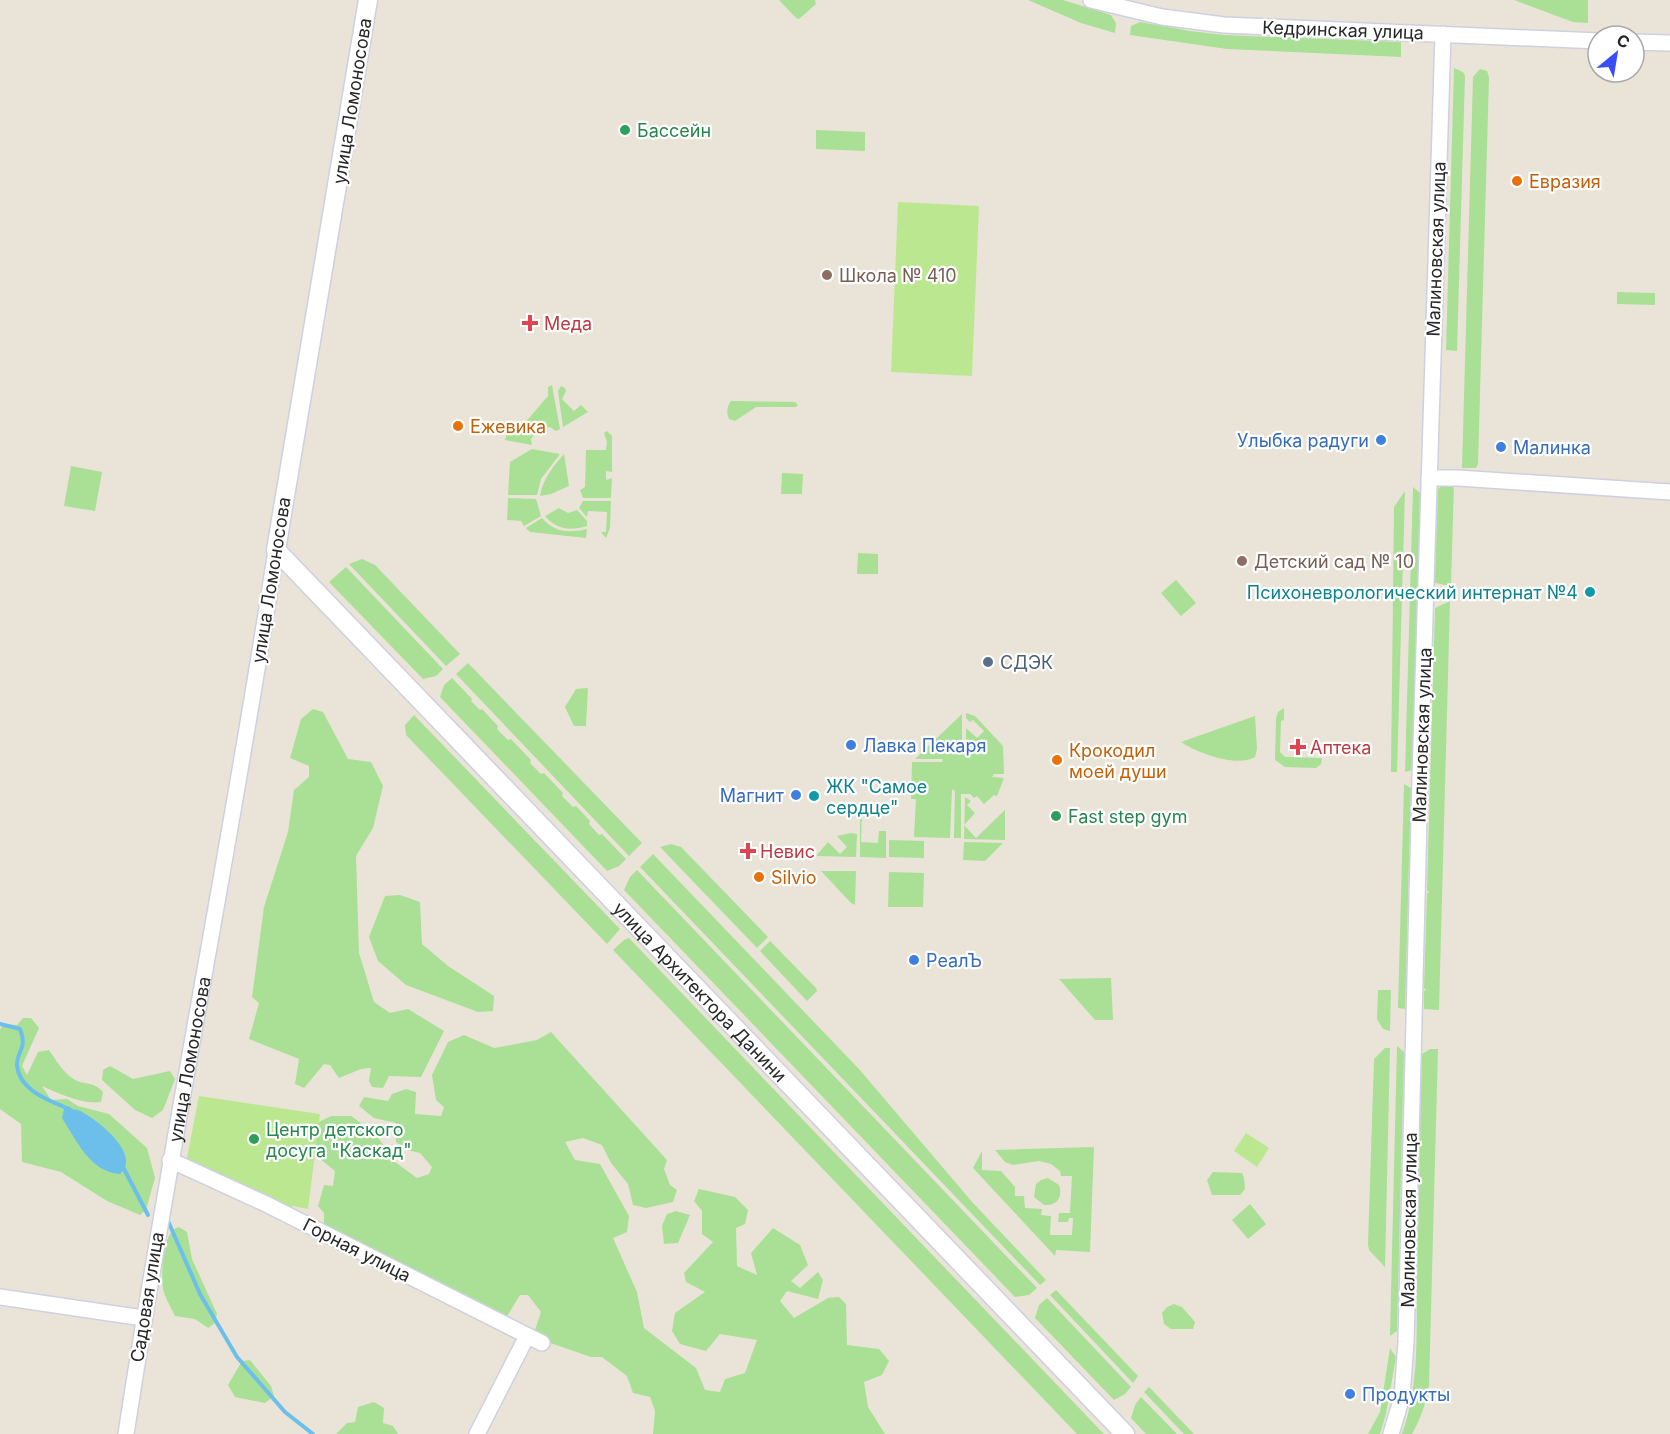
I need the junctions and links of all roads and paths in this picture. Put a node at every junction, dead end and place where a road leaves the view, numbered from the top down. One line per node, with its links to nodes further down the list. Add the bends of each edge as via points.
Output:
1 (368, 0): 9 (street, улица Ломоносова)
2 (1090, 0): 3 (street, Кедринская улица, via 1224,26)
3 (1443, 34): 4 (street, Кедринская улица); 7 (street, Малиновская улица)
4 (1586, 40)
5 (1646, 42): 6 (street)
6 (1670, 43)
7 (1429, 478): 8 (street); 18 (street, Малиновская улица, via 1406,1342 1401,1397)
8 (1670, 492)
9 (276, 550): 10 (street, улица Ломоносова); 17 (street, улица Архитектора Данини)
10 (170, 1160): 12 (street, Садовая улица); 13 (street, Горная улица)
11 (0, 1297): 12 (street)
12 (143, 1318): 15 (street, Садовая улица)
13 (527, 1336): 14 (street, Горная улица); 16 (street)
14 (542, 1343)
15 (126, 1434)
16 (477, 1434)
17 (1125, 1434)
18 (1391, 1434)

